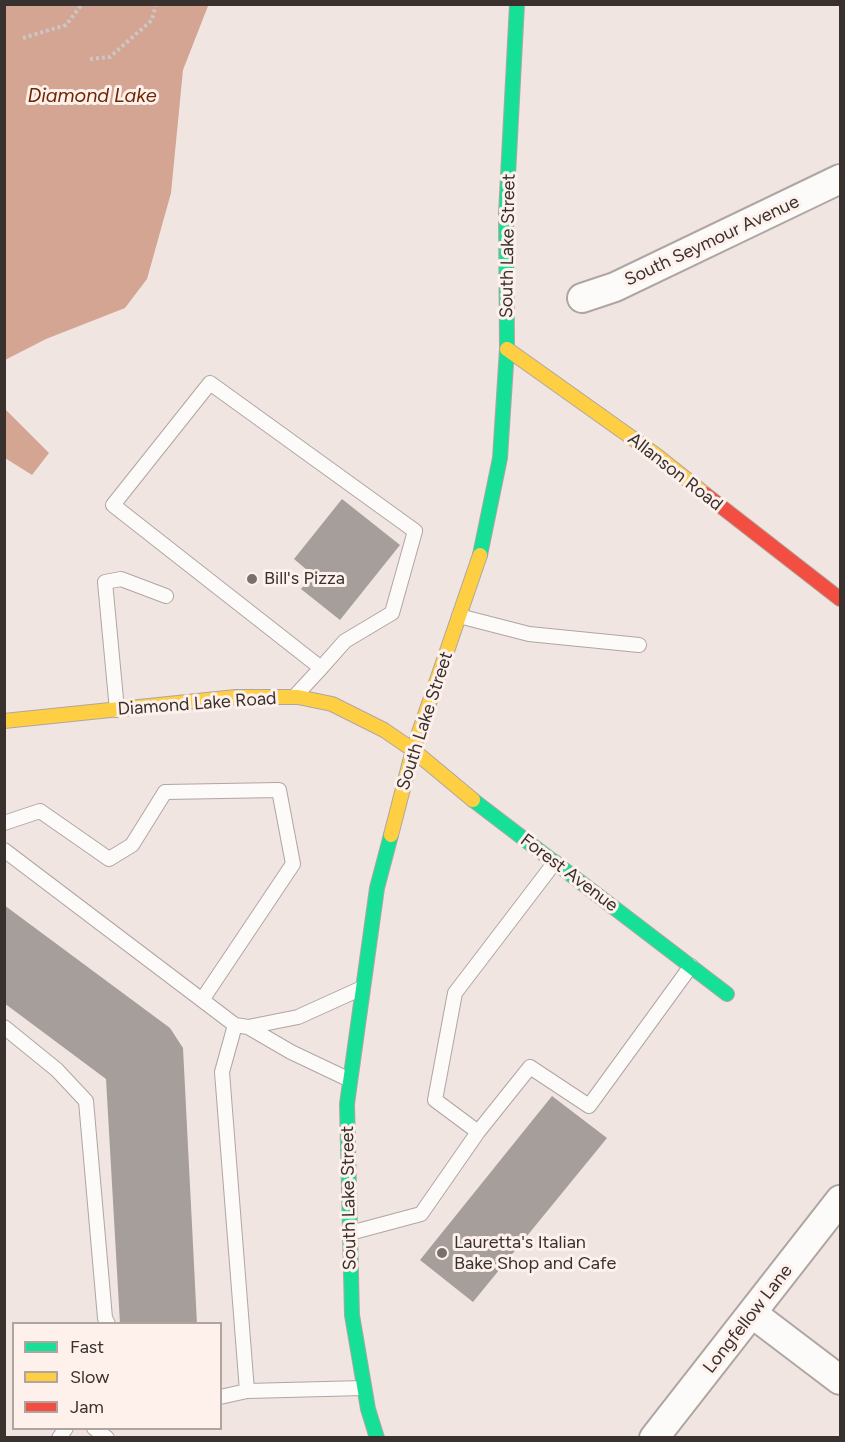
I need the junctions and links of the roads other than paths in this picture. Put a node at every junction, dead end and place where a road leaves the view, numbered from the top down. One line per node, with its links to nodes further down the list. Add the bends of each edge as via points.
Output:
1 (517, 4): 4 (main road, South Lake Street, via 506,214)
2 (840, 179): 3 (street, South Seymour Avenue, via 615,288)
3 (582, 298)
4 (507, 349): 6 (main road, Allanson Road, via 656,455); 7 (main road, South Lake Street, via 500,458 485,542)
5 (166, 596): 11 (lane, via 121,579 105,582)
6 (840, 599)
7 (459, 616): 8 (lane, via 529,634); 13 (main road, South Lake Street)
8 (639, 645)
9 (321, 668): 9 (lane, via 345,641 392,613 415,531 210,383 113,505); 10 (lane)
10 (295, 697): 11 (main road, Diamond Lake Road, via 236,697); 13 (main road, Diamond Lake Road, via 332,704 384,730)
11 (117, 710): 12 (main road, Diamond Lake Road)
12 (4, 721)
13 (413, 750): 16 (main road, Forest Avenue); 18 (main road, South Lake Street, via 377,888)
14 (4, 823): 20 (lane, via 40,812 110,859 132,845 165,792 279,790 293,864)
15 (4, 850): 20 (lane)
16 (555, 862): 17 (main road, Forest Avenue); 24 (lane, via 455,993 435,1100)
17 (691, 966): 19 (main road, Forest Avenue); 24 (lane, via 589,1106 530,1067)
18 (362, 988): 21 (lane, via 298,1017); 23 (main road, South Lake Street)
19 (727, 994)
20 (202, 1000): 21 (lane)
21 (242, 1026): 23 (lane); 31 (lane, via 222,1072)
22 (4, 1027): 28 (lane, via 57,1070 86,1101)
23 (350, 1080): 26 (main road, South Lake Street)
24 (478, 1132): 26 (lane, via 421,1214)
25 (840, 1200): 27 (street, Longfellow Lane)
26 (350, 1233): 30 (main road, South Lake Street, via 352,1315)
27 (753, 1314): 29 (street); 34 (street, Longfellow Lane)
28 (107, 1322)
29 (840, 1380)
30 (364, 1388): 31 (lane); 33 (main road, South Lake Street)
31 (247, 1391): 32 (lane)
32 (222, 1397)
33 (376, 1437)
34 (654, 1437)

